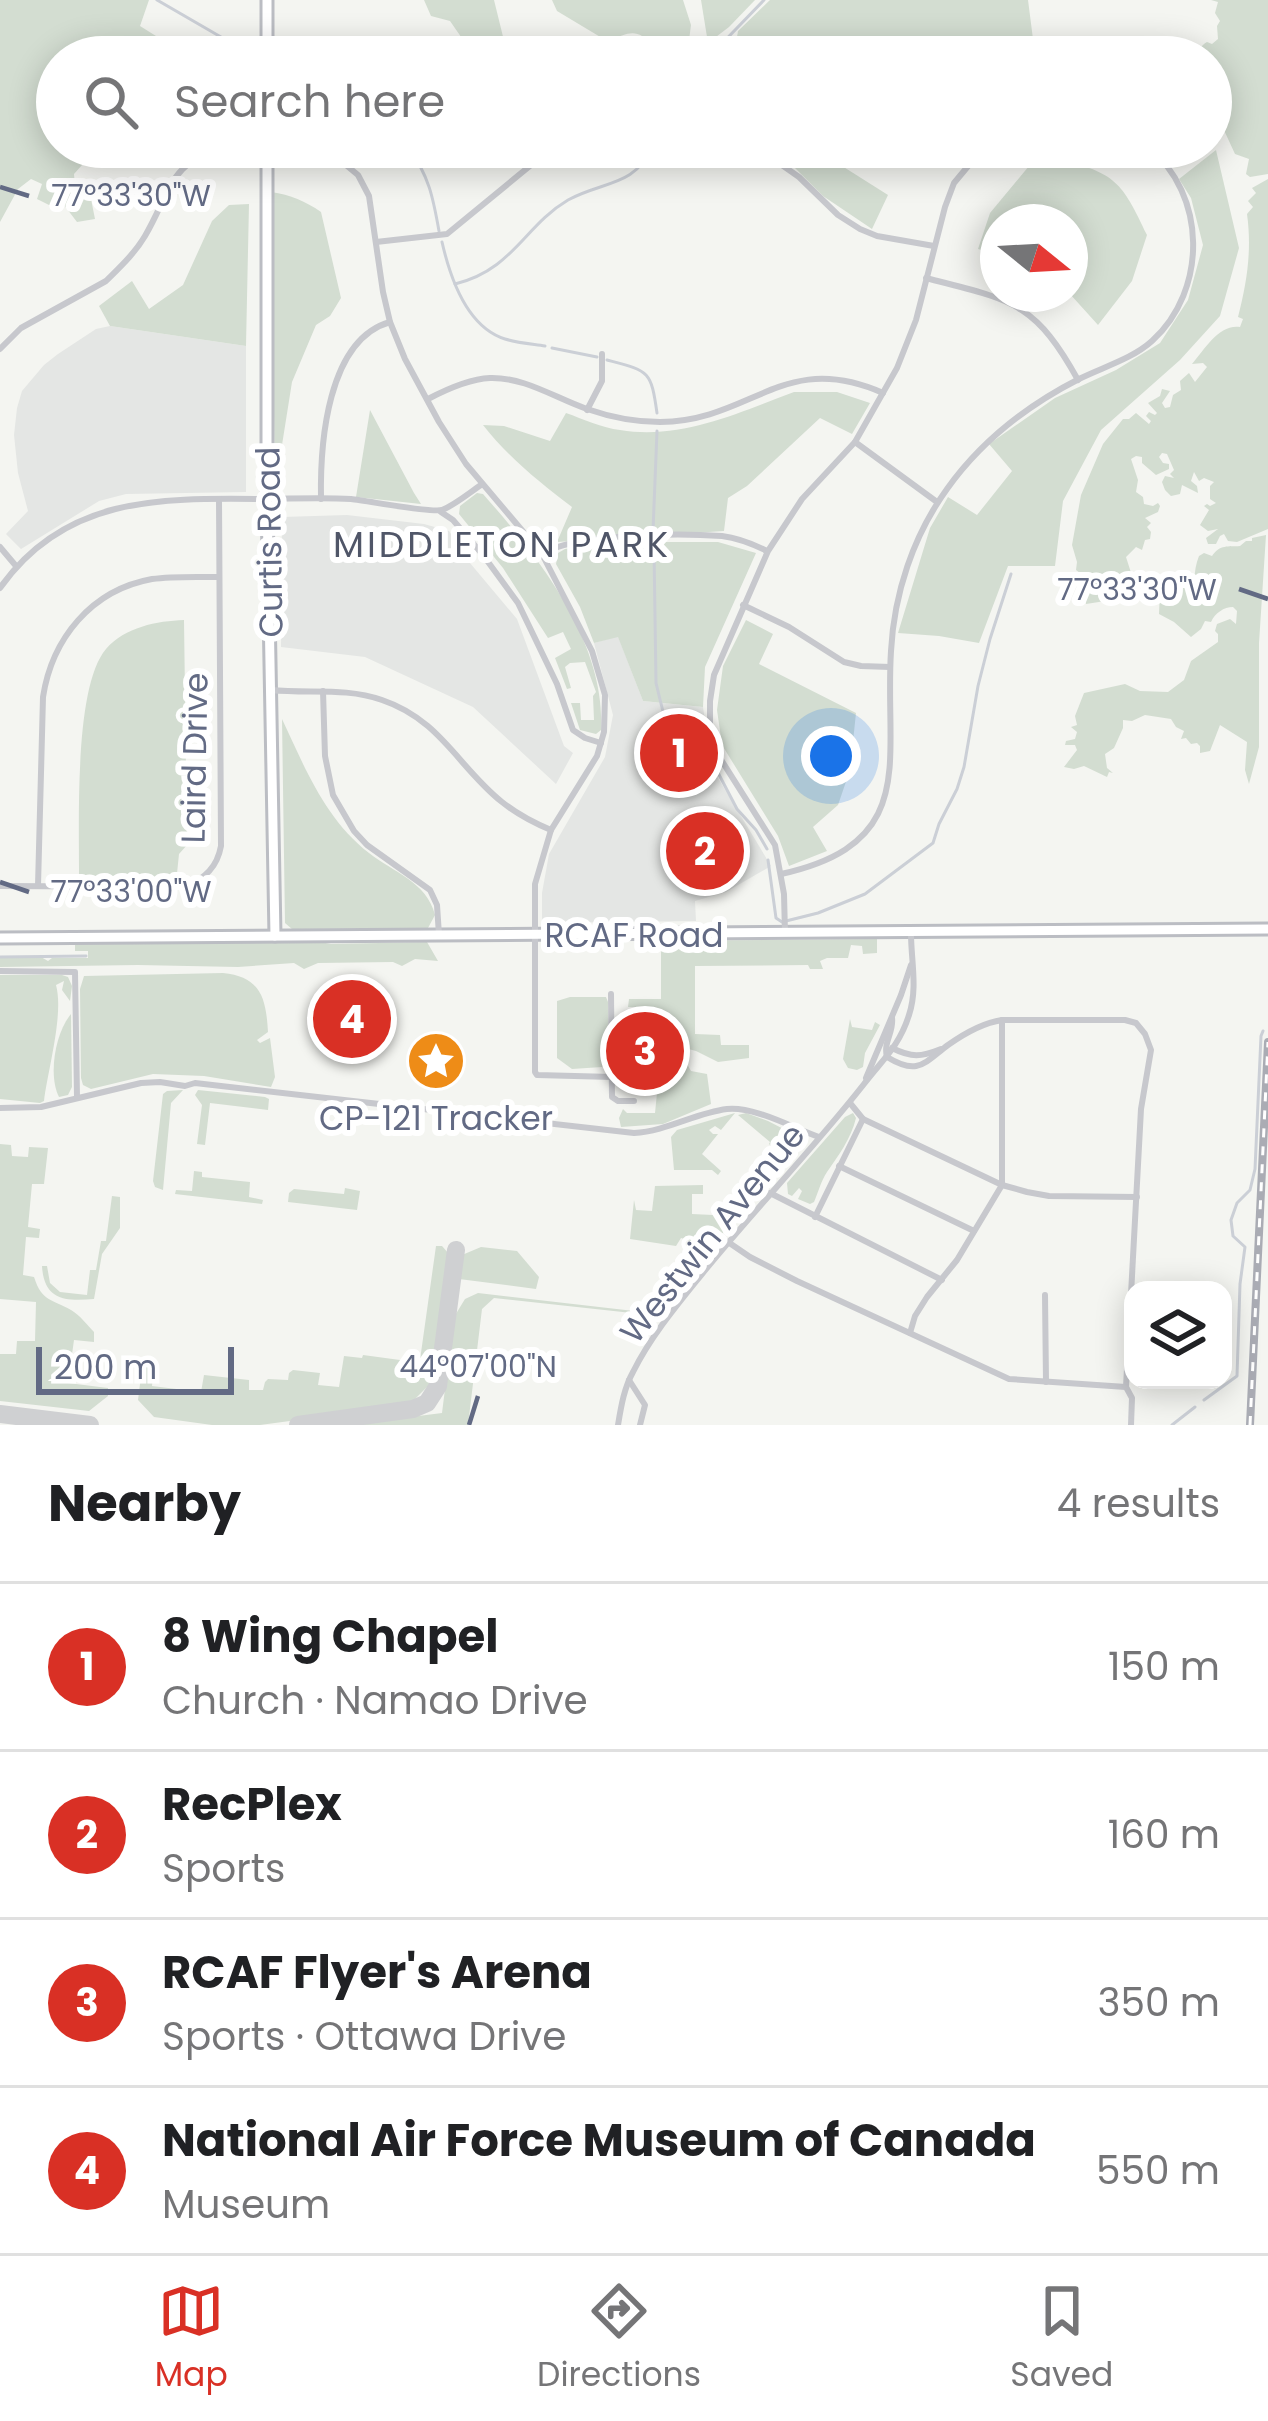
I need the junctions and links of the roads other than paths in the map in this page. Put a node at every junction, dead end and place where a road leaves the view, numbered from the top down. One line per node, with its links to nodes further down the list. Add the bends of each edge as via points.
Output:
1 (267, 0): 2 (main road)
2 (267, 36)
3 (182, 168): 14 (street, via 115,272)
4 (267, 168): 23 (main road, Curtis Road)
5 (350, 168): 10 (street, via 369,196)
6 (527, 168): 10 (street, via 446,233)
7 (786, 168): 11 (street, via 860,229)
8 (967, 168): 11 (street)
9 (1165, 168): 16 (street, via 1187,201 1194,236 1179,306 1151,342)
10 (376, 242): 13 (street)
11 (934, 246): 12 (street)
12 (926, 278): 16 (street, via 1019,307 1058,344); 17 (street)
13 (390, 322): 18 (street); 24 (street, via 363,335 344,364 322,442)
14 (0, 349)
15 (602, 353): 19 (street, via 602,381)
16 (1078, 380): 25 (street, via 1004,425)
17 (884, 393): 19 (street, via 813,377 686,419); 20 (street)
18 (428, 399): 19 (street, via 489,378); 21 (street)
19 (587, 410)
20 (855, 442): 25 (street); 28 (street)
21 (482, 484): 26 (street); 29 (street)
22 (219, 499): 23 (street); 30 (street, via 143,502 96,514); 31 (street, Laird Drive)
23 (267, 499): 24 (street); 35 (main road, Curtis Road)
24 (321, 499): 26 (street)
25 (937, 502): 34 (street, via 908,562)
26 (440, 511): 37 (street, via 518,603 573,730)
27 (0, 548): 30 (street)
28 (768, 551): 29 (street, via 725,536 629,537); 33 (street)
29 (542, 554): 37 (street, via 597,665 606,708)
30 (16, 566): 32 (street)
31 (218, 578): 41 (street, via 153,579 120,589 61,641 43,697); 41 (street, Laird Drive, via 219,857 187,887)
32 (0, 588)
33 (743, 605): 34 (street, via 844,662); 39 (street, via 712,688 710,727 720,758 775,845)
34 (890, 667): 39 (street, via 890,783 881,810 842,852)
35 (271, 690): 36 (street); 47 (main road, Curtis Road)
36 (323, 691): 38 (street, via 364,694 418,718 502,802); 45 (street, via 333,795 367,844 430,890)
37 (602, 743): 38 (street)
38 (551, 830): 46 (street, via 536,884)
39 (782, 874): 42 (street)
40 (0, 886): 41 (street, Laird Drive)
41 (38, 886)
42 (785, 926): 44 (main road, RCAF Road); 46 (main road, RCAF Road)
43 (1268, 928): 44 (main road, RCAF Road)
44 (911, 930): 49 (street, Westwin Avenue)
45 (439, 935): 46 (main road, RCAF Road); 47 (main road, RCAF Road)
46 (536, 935): 54 (street, via 536,1075)
47 (275, 937): 48 (main road, RCAF Road)
48 (0, 938)
49 (911, 965): 53 (street, Westwin Avenue); 53 (street, Westwin Avenue, via 911,1006)
50 (0, 971): 55 (street, via 75,972)
51 (611, 994): 54 (street)
52 (1002, 1020): 53 (street, via 971,1030 918,1067); 62 (street); 64 (street, via 1125,1020 1145,1034 1151,1050)
53 (886, 1052): 57 (street, Westwin Avenue)
54 (612, 1077): 56 (street, via 614,1100)
55 (77, 1097): 58 (street); 60 (street, via 141,1083 195,1083 634,1133 742,1109)
56 (634, 1102)
57 (850, 1103): 59 (street); 60 (street, Westwin Avenue)
58 (0, 1108)
59 (863, 1119): 61 (street); 62 (street)
60 (819, 1137): 63 (street, Westwin Avenue)
61 (839, 1166): 65 (street); 66 (street)
62 (1002, 1185): 64 (street, via 1049,1196); 66 (street)
63 (770, 1193): 65 (street); 67 (street, Westwin Avenue)
64 (1137, 1197): 69 (street)
65 (815, 1217): 68 (street)
66 (974, 1232): 68 (street)
67 (728, 1241): 71 (street); 72 (street, Westwin Avenue)
68 (943, 1280): 71 (street)
69 (1132, 1281)
70 (1045, 1295): 73 (street)
71 (910, 1333): 73 (street, via 1009,1379)
72 (629, 1380): 76 (street, Westwin Avenue); 77 (street, via 645,1405)
73 (1046, 1382): 74 (street)
74 (1124, 1387)
75 (1127, 1389): 78 (street)
76 (618, 1425)
77 (640, 1425)
78 (1131, 1425)

